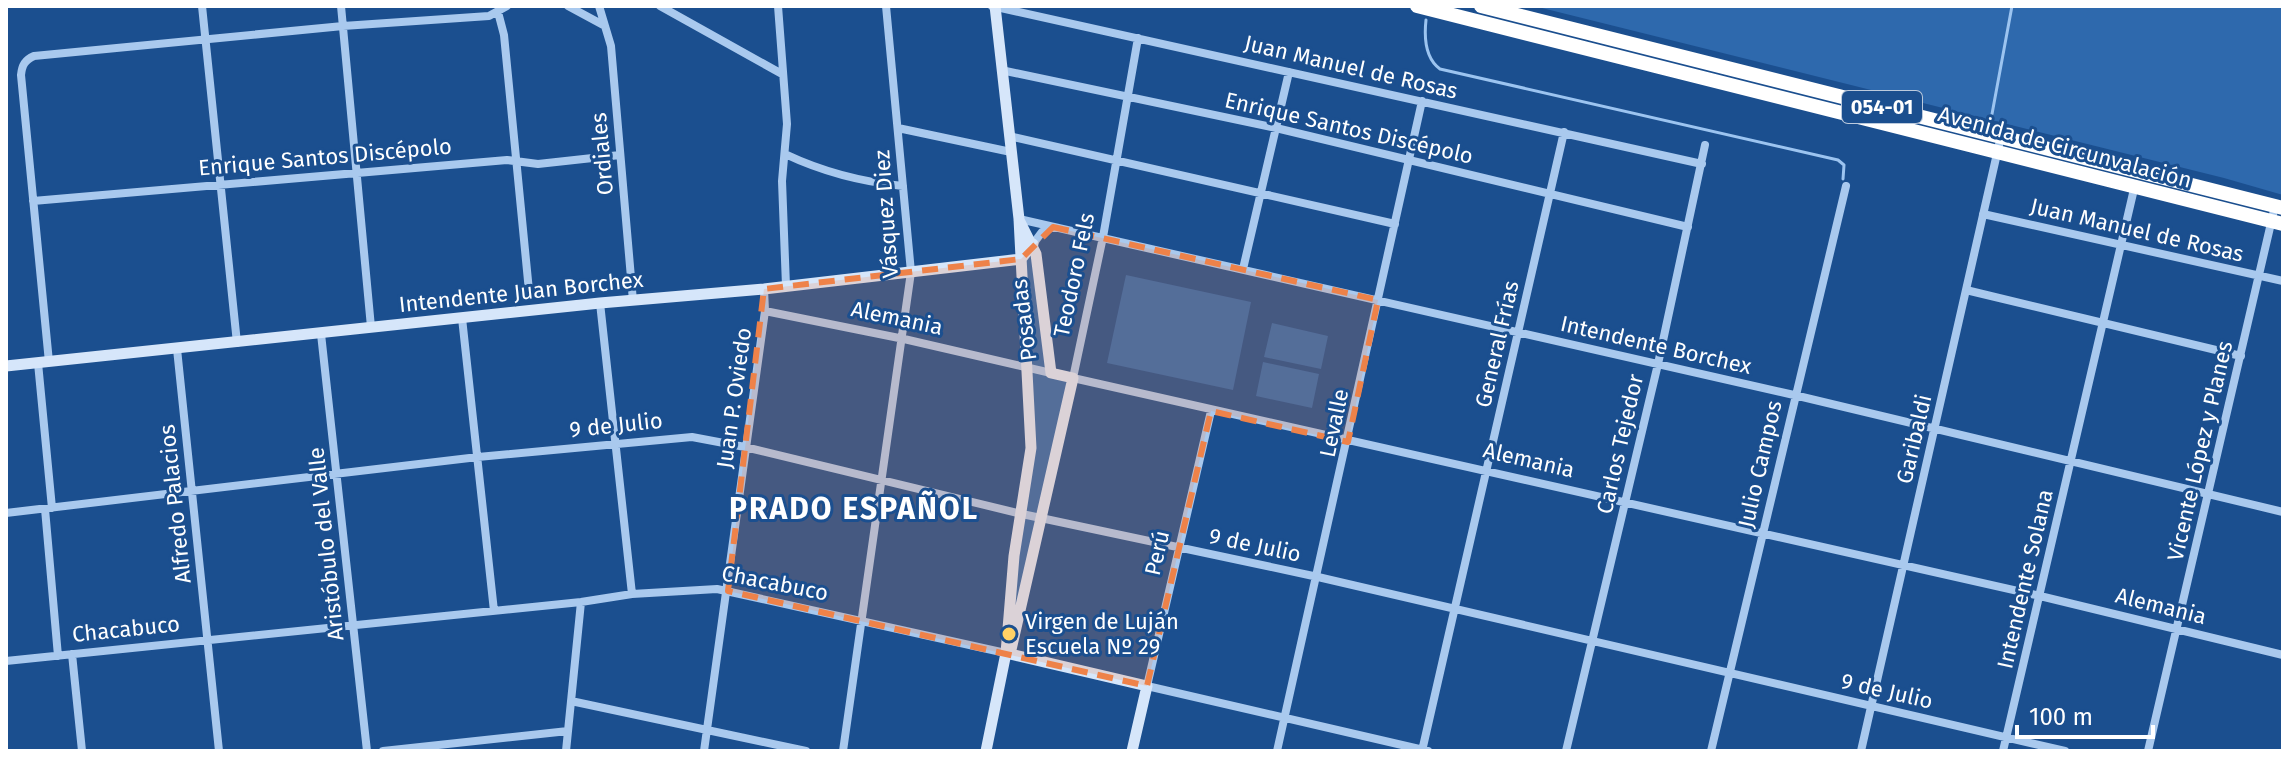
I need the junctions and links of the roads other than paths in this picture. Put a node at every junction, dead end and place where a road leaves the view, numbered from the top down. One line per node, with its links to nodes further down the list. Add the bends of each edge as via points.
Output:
1 (202, 6): 16 (street)
2 (341, 6): 13 (street)
3 (507, 6): 12 (street)
4 (568, 6): 14 (street)
5 (599, 6): 14 (street, Ordiales)
6 (660, 6): 19 (street)
7 (778, 6): 19 (street)
8 (886, 6): 22 (street, Vásquez Diez)
9 (994, 6): 15 (street, Juan Manuel de Rosas); 17 (main road)
10 (1417, 6): 28 (highway, Avenida de Circunvalación / 054-01)
11 (1481, 6): 26 (highway, Avenida de Circunvalación / 054-01)
12 (498, 12): 13 (street); 33 (street)
13 (343, 26): 16 (street); 36 (street)
14 (605, 26): 31 (street, Ordiales)
15 (1138, 38): 18 (street, Juan Manuel de Rosas); 20 (street, Teodoro Fels)
16 (206, 39): 37 (street); 43 (street, via 28,59 21,75)
17 (1001, 70): 20 (street, Enrique Santos Discépolo); 25 (main road)
18 (1289, 72): 21 (street, Juan Manuel de Rosas); 23 (street)
19 (782, 74): 30 (street)
20 (1126, 97): 23 (street, Enrique Santos Discépolo); 32 (street, Teodoro Fels)
21 (1422, 101): 24 (street, Juan Manuel de Rosas); 34 (street, Levalle)
22 (898, 128): 29 (street); 38 (street, Vásquez Diez)
23 (1276, 128): 34 (street, Enrique Santos Discépolo); 41 (street)
24 (1564, 132): 35 (street, Juan Manuel de Rosas); 42 (street, General Frías)
25 (1009, 136): 29 (main road); 32 (street)
26 (2001, 136): 28 (street, Garibaldi); 44 (highway, Avenida de Circunvalación / 054-01)
27 (1705, 145): 35 (street, Carlos Tejedor)
28 (1997, 151): 40 (highway, Avenida de Circunvalación / 054-01); 45 (street, Garibaldi)
29 (1011, 152): 46 (main road)
30 (785, 154): 38 (street, via 846,177); 59 (street)
31 (620, 155): 33 (street, Enrique Santos Discépolo, via 538,164); 64 (street, Ordiales)
32 (1116, 160): 41 (street); 51 (street, Teodoro Fels)
33 (516, 161): 36 (street, Enrique Santos Discépolo); 62 (street)
34 (1409, 162): 42 (street, Enrique Santos Discépolo); 48 (street, Levalle)
35 (1702, 164): 50 (street, Carlos Tejedor)
36 (357, 173): 37 (street, Enrique Santos Discépolo); 69 (street)
37 (221, 184): 43 (street, Enrique Santos Discépolo); 73 (street)
38 (903, 186): 56 (street, Vásquez Diez)
39 (1846, 186): 82 (street, Julio Campos)
40 (2134, 189): 47 (highway, Avenida de Circunvalación / 054-01); 52 (street, Intendente Solana)
41 (1261, 193): 48 (street); 55 (street)
42 (1550, 193): 50 (street, Enrique Santos Discépolo); 70 (street, General Frías)
43 (33, 201): 76 (street)
44 (2279, 207): 47 (street, Vicente López y Planes)
45 (1983, 214): 52 (street, Juan Manuel de Rosas); 61 (street, Garibaldi)
46 (1019, 219): 49 (street, Intendente Borchex); 53 (main road, Posadas); 54 (main road)
47 (2277, 223): 57 (street, Vicente López y Planes)
48 (1395, 224): 63 (street, Levalle)
49 (1053, 227): 51 (street, Intendente Borchex); 53 (street)
50 (1688, 227): 77 (street, Carlos Tejedor)
51 (1103, 237): 55 (street, Intendente Borchex); 81 (street, Teodoro Fels)
52 (2121, 243): 57 (street, Juan Manuel de Rosas); 68 (street, Intendente Solana)
53 (1033, 244): 54 (main road); 80 (main road, Posadas)
54 (1021, 259): 56 (main road, Intendente Juan Borchex); 79 (main road)
55 (1243, 269): 63 (street, Intendente Borchex)
56 (911, 272): 59 (main road, Intendente Juan Borchex); 72 (street, Vásquez Diez)
57 (2259, 276): 58 (street, Juan Manuel de Rosas); 75 (street, Vicente López y Planes)
58 (2283, 281)
59 (786, 286): 60 (main road, Intendente Juan Borchex)
60 (764, 289): 64 (main road, Intendente Juan Borchex); 66 (street, Juan P. Oviedo)
61 (1966, 290): 68 (street); 84 (street, Garibaldi)
62 (529, 291)
63 (1378, 300): 70 (street, Intendente Borchex); 85 (street, Levalle)
64 (633, 301): 65 (main road, Intendente Juan Borchex)
65 (600, 303): 67 (main road, Intendente Juan Borchex); 86 (street)
66 (765, 311): 72 (street, Alemania); 87 (street, Juan P. Oviedo)
67 (462, 318): 69 (main road, Intendente Juan Borchex); 88 (street)
68 (2103, 323): 75 (street); 89 (street, Intendente Solana)
69 (371, 327): 71 (main road, Intendente Juan Borchex)
70 (1518, 332): 77 (street, Intendente Borchex); 90 (street, General Frías)
71 (321, 334): 73 (main road, Intendente Juan Borchex); 91 (street, Aristóbulo del Valle)
72 (904, 339): 79 (street, Alemania); 92 (street, Vásquez Diez)
73 (237, 343): 74 (main road, Intendente Juan Borchex)
74 (177, 349): 76 (main road, Intendente Juan Borchex); 93 (street, Alfredo Palacios)
75 (2241, 356): 94 (street, Vicente López y Planes)
76 (43, 362): 78 (main road, Intendente Juan Borchex); 96 (street)
77 (1658, 364): 82 (street, Intendente Borchex); 95 (street, Carlos Tejedor)
78 (6, 366)
79 (1027, 367): 80 (street, Alemania); 99 (main road, via 1031,448)
80 (1051, 373): 81 (main road, Alemania)
81 (1073, 378): 83 (street, Alemania); 100 (main road, Teodoro Fels)
82 (1794, 395): 84 (street, Intendente Borchex); 101 (street, Julio Campos)
83 (1211, 411): 85 (street, Alemania); 102 (street, Perú)
84 (1934, 430): 89 (street, Intendente Borchex); 103 (street, Garibaldi)
85 (1348, 442): 90 (street, Alemania); 104 (street, Levalle)
86 (615, 443): 87 (street, 9 de Julio, via 692,437); 88 (street, 9 de Julio); 106 (street)
87 (745, 447): 92 (street, 9 de Julio); 105 (street, Juan P. Oviedo)
88 (478, 457): 91 (street, 9 de Julio); 110 (street)
89 (2070, 462): 94 (street, Intendente Borchex); 107 (street, Intendente Solana)
90 (1486, 470): 95 (street, Alemania); 109 (street, General Frías)
91 (337, 476): 93 (street, 9 de Julio); 112 (street, Aristóbulo del Valle)
92 (882, 482): 99 (street, 9 de Julio); 111 (street, Vásquez Diez)
93 (192, 492): 96 (street, 9 de Julio); 114 (street, Alfredo Palacios)
94 (2209, 495): 97 (street, Intendente Borchex); 113 (street, Vicente López y Planes)
95 (1625, 502): 101 (street, Alemania); 115 (street, Carlos Tejedor)
96 (48, 508): 98 (street, 9 de Julio); 119 (street)
97 (2283, 512)
98 (6, 513)
99 (1022, 514): 100 (street, 9 de Julio); 116 (main road)
100 (1040, 518): 102 (street, 9 de Julio); 116 (main road)
101 (1762, 534): 103 (street, Alemania); 121 (street, Julio Campos)
102 (1179, 548): 104 (street, 9 de Julio); 122 (street, Perú)
103 (1903, 567): 107 (street, Alemania); 124 (street, Garibaldi)
104 (1318, 577): 109 (street, 9 de Julio); 125 (street, Levalle)
105 (728, 591): 106 (street, Chacabuco); 111 (street, Chacabuco); 126 (street, Juan P. Oviedo)
106 (632, 594): 108 (street, Chacabuco)
107 (2040, 596): 113 (street, Alemania); 128 (street, Intendente Solana)
108 (581, 602): 110 (street, Chacabuco); 123 (street)
109 (1454, 609): 115 (street, 9 de Julio); 140 (street, General Frías)
110 (494, 611): 112 (street, Chacabuco)
111 (863, 621): 116 (street, Chacabuco); 136 (street, Vásquez Diez)
112 (352, 625): 114 (street, Chacabuco); 131 (street, Aristóbulo del Valle)
113 (2177, 630): 118 (street, Alemania); 146 (street, Vicente López y Planes)
114 (207, 640): 117 (street, Chacabuco); 130 (street, Alfredo Palacios)
115 (1591, 640): 121 (street, 9 de Julio); 141 (street, Carlos Tejedor)
116 (1008, 653): 122 (main road, Chacabuco); 137 (main road)
117 (72, 654): 119 (street, Chacabuco); 129 (street)
118 (2283, 655)
119 (58, 656): 120 (street, Chacabuco)
120 (6, 661)
121 (1729, 673): 124 (street, 9 de Julio); 142 (street, Julio Campos)
122 (1147, 686): 125 (street, Chacabuco); 138 (main road, Perú)
123 (571, 701): 126 (street); 127 (street)
124 (1872, 706): 128 (street, 9 de Julio); 143 (street, Garibaldi)
125 (1285, 718): 139 (street, Levalle); 140 (street, Chacabuco)
126 (707, 730): 134 (street, Juan P. Oviedo); 135 (street)
127 (568, 731): 132 (street); 133 (street)
128 (2007, 737): 144 (street, Intendente Solana); 145 (street, 9 de Julio)
129 (82, 751)
130 (219, 751)
131 (367, 751)
132 (383, 751)
133 (566, 751)
134 (704, 751)
135 (806, 751)
136 (843, 751)
137 (986, 751)
138 (1132, 751)
139 (1277, 751)
140 (1424, 751)
141 (1566, 751)
142 (1711, 751)
143 (1861, 751)
144 (2003, 751)
145 (2065, 751)
146 (2148, 751)

